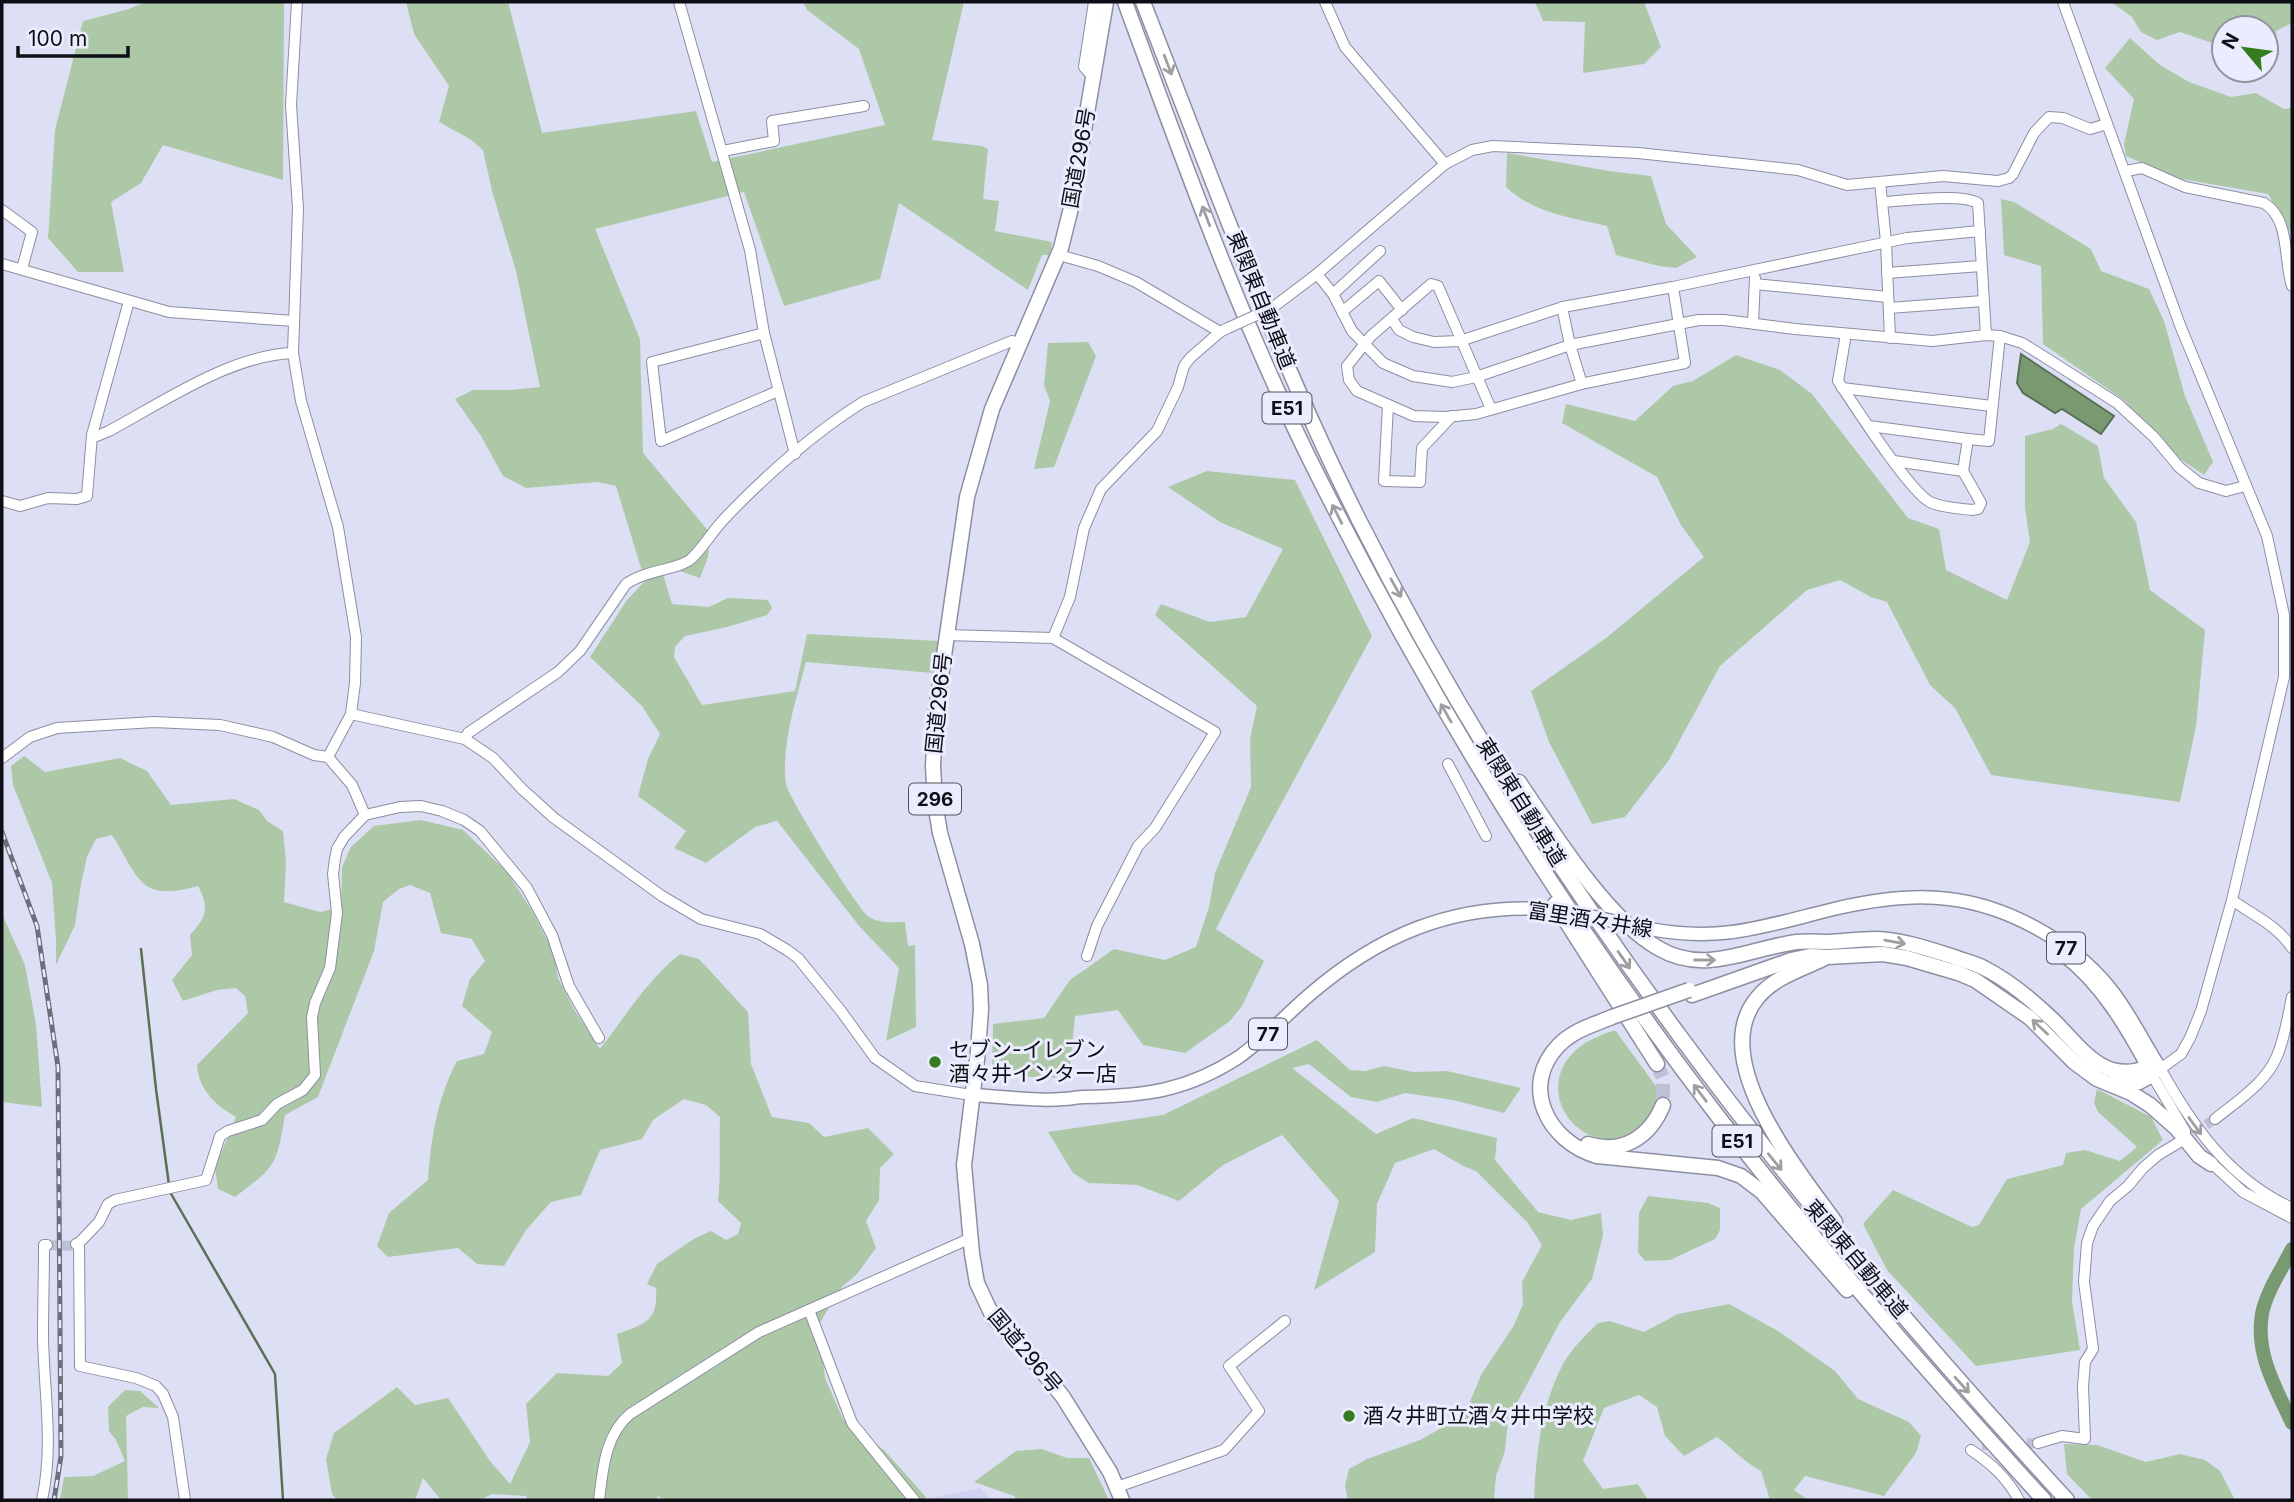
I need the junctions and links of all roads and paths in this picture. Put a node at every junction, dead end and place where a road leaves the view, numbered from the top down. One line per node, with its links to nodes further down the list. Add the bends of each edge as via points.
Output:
1 (297, 2): 39 (street, via 291,105 298,208)
2 (680, 2): 12 (street)
3 (1094, 2): 9 (street, via 1084,67)
4 (1106, 2): 9 (highway, 国道296号 / 296)
5 (1125, 2): 78 (highway, 東関東自動車道 / E51, one-way to 5, via 1418,663 1306,451 1247,319)
6 (1143, 2): 72 (highway, 東関東自動車道 / E51, one-way to 72, via 1269,325 1321,442)
7 (1325, 2): 13 (street, via 1345,47)
8 (2063, 2): 11 (street)
9 (1093, 76): 21 (highway, 国道296号 / 296)
10 (864, 106): 12 (street, via 772,121 774,141)
11 (2107, 124): 14 (street); 15 (street, via 2090,129 2049,117 2006,180 1942,176)
12 (723, 151): 43 (street, via 750,250)
13 (1446, 164): 15 (street, via 1472,150 1493,146 1547,148 1798,170 1840,184); 27 (street)
14 (2126, 171): 29 (street, via 2142,168 2185,187 2272,208 2285,236); 67 (street, via 2180,325)
15 (1880, 182): 16 (street)
16 (1882, 202): 18 (street, via 1972,200 1978,203); 19 (street)
17 (2, 210): 24 (street, via 32,232)
18 (1980, 231): 19 (street); 23 (street)
19 (1885, 242): 25 (street); 26 (street)
20 (1380, 251): 31 (street)
21 (1059, 255): 42 (street, via 1136,282); 50 (highway, 国道296号 / 296)
22 (2, 264): 24 (street)
23 (1981, 267): 26 (street); 33 (street)
24 (22, 270): 32 (street)
25 (1756, 270): 28 (street); 30 (street)
26 (1887, 273): 34 (street)
27 (1317, 274): 31 (street); 42 (street, bridge, via 1272,308)
28 (1755, 284): 34 (street); 41 (street)
29 (2292, 286)
30 (1673, 287): 35 (street); 40 (street)
31 (1333, 294): 37 (street)
32 (129, 301): 39 (street, via 169,312); 62 (street)
33 (1983, 301): 34 (street); 45 (street)
34 (1888, 303): 47 (street)
35 (1562, 307): 48 (street); 51 (street)
36 (1402, 310): 37 (street, via 1378,281); 38 (street); 48 (street, via 1432,284 1438,286)
37 (1342, 312): 49 (street)
38 (1392, 319): 48 (street, via 1399,330 1413,337); 49 (street)
39 (294, 321): 52 (street)
40 (1679, 323): 41 (street); 51 (street); 54 (street, via 1685,363)
41 (1753, 323): 44 (street)
42 (1224, 330): 71 (street, via 1184,366 1157,431 1101,489 1084,528 1070,597)
43 (764, 333): 56 (street); 56 (street, via 652,362 660,441)
44 (1846, 334): 47 (street); 55 (street, via 1838,381)
45 (1986, 335): 46 (street); 47 (street, via 1933,341)
46 (2000, 336): 58 (street); 67 (street, via 2032,349 2117,402 2199,483 2226,491)
47 (1890, 338)
48 (1460, 341): 53 (street)
49 (1364, 343): 53 (street, via 1383,363 1413,376 1452,382); 57 (street, via 1347,366 1349,380 1357,391)
50 (1020, 344): 64 (street, via 1012,341 863,402); 70 (highway, 国道296号 / 296, via 992,409 967,496)
51 (1570, 345): 53 (street); 54 (street)
52 (293, 353): 62 (street, via 242,363 109,431); 73 (street, via 301,401 338,527 353,615 356,659)
53 (1476, 377): 59 (street)
54 (1582, 384): 59 (street)
55 (1842, 388): 58 (street); 61 (street)
56 (778, 391): 64 (street)
57 (1388, 405): 60 (street, via 1414,416); 60 (street, via 1384,481 1420,482 1422,448)
58 (1992, 406): 63 (street, via 1989,441)
59 (1491, 409): 60 (street)
60 (1452, 416)
61 (1869, 426): 63 (street); 65 (street)
62 (92, 435): 68 (street, via 85,498 48,498 20,506)
63 (1968, 439): 66 (street)
64 (795, 454): 74 (street, via 724,519 689,561 636,576 626,584 580,651)
65 (1894, 461): 66 (street); 66 (street, via 1932,503 1978,509 1980,499)
66 (1963, 471)
67 (2245, 486): 69 (street, via 2267,536)
68 (2, 501)
69 (2288, 615): 81 (street, via 2284,677)
70 (946, 635): 71 (street); 93 (highway, 国道296号 / 296, via 933,743 935,803 980,985)
71 (1053, 638): 84 (street, via 1215,733 1155,828 1138,846 1097,926)
72 (1444, 675): 82 (highway, one-way to 82, via 1592,884 1621,918 1657,948 1702,961 1793,943); 104 (highway, 東関東自動車道 / E51, one-way to 104, via 1539,832 1665,1018 1782,1171)
73 (351, 714): 74 (street); 75 (street)
74 (465, 739): 93 (street, via 494,758 554,818 662,897 701,919 760,934 788,950 874,1058 915,1086)
75 (328, 757): 76 (street, via 274,737 220,725 154,722 57,728 30,737); 79 (street, via 352,785)
76 (2, 758)
77 (1448, 764): 80 (street)
78 (1494, 793): 90 (highway, via 1579,945); 107 (highway, 東関東自動車道 / E51, one-way to 78, via 1853,1283 1698,1090 1605,962)
79 (365, 814): 89 (street, via 421,806 464,820 480,831 527,888 552,935 569,986); 110 (street, via 337,849 333,874 337,913 330,968 312,1017 315,1075 310,1084 277,1104 262,1120 220,1136 206,1180 115,1200 76,1244 80,1366 136,1378 163,1394 173,1417)
80 (1486, 836)
81 (2232, 900): 83 (street, via 2272,925); 91 (street, via 2190,1038 2180,1054)
82 (1827, 942): 86 (highway, via 1777,955); 91 (highway, one-way to 91, via 1891,941 1984,968 2032,1001 2096,1063 2127,1072)
83 (2292, 948)
84 (1087, 956)
85 (1827, 957): 86 (highway, via 1791,960); 92 (highway, one-way to 85, via 2031,1018 1975,979 1883,954); 104 (highway, via 1778,980 1752,1005 1742,1038 1746,1068 1760,1106 1788,1156)
86 (1690, 993): 88 (highway)
87 (2292, 997): 95 (street, via 2277,1058 2252,1089)
88 (1616, 1019): 94 (highway, via 1574,1043 1552,1073 1553,1110 1561,1125 1591,1145 1621,1147 1654,1124); 107 (highway, via 1574,1033 1557,1047 1544,1072 1542,1102 1548,1120 1569,1144 1597,1156 1728,1170 1751,1183 1870,1317)
89 (599, 1038)
90 (1657, 1064)
91 (2153, 1070): 92 (highway, via 2138,1082 2123,1083); 93 (main road, 富里酒々井線 / 77, bridge, via 2107,1002 2065,957 1995,917 1923,898 1864,902 1733,933 1695,935 1544,909 1457,916 1385,941 1335,974 1239,1057 1176,1087 1135,1096 1062,1100); 97 (street, via 2183,1129); 98 (street, one-way to 98, via 2219,1155 2258,1189)
92 (2090, 1073): 97 (highway, via 2150,1105)
93 (971, 1095): 100 (highway, 国道296号 / 296, via 964,1165)
94 (1663, 1105)
95 (2215, 1119)
96 (2178, 1143): 105 (street, via 2143,1168 2093,1226 2084,1282 2093,1349 2085,1362 2085,1439 2062,1436)
97 (2211, 1164): 99 (street, via 2243,1192)
98 (2292, 1208)
99 (2292, 1218)
100 (971, 1238): 102 (street); 108 (highway, 国道296号 / 296, via 977,1283 993,1317 1063,1397)
101 (47, 1245): 109 (street, via 43,1338 48,1469)
102 (809, 1310): 111 (street, via 759,1332 619,1423 606,1455); 112 (street, via 852,1423)
103 (1285, 1321): 108 (street, via 1229,1366 1259,1411 1224,1450)
104 (1918, 1333): 115 (highway, 東関東自動車道 / E51, one-way to 115)
105 (2038, 1443)
106 (1982, 1445): 113 (street, via 1971,1450 1992,1464)
107 (2011, 1464): 114 (highway, 東関東自動車道 / E51)
108 (1120, 1493)
109 (42, 1500)
110 (185, 1500)
111 (599, 1500)
112 (914, 1500)
113 (2020, 1500)
114 (2044, 1500)
115 (2067, 1500)

